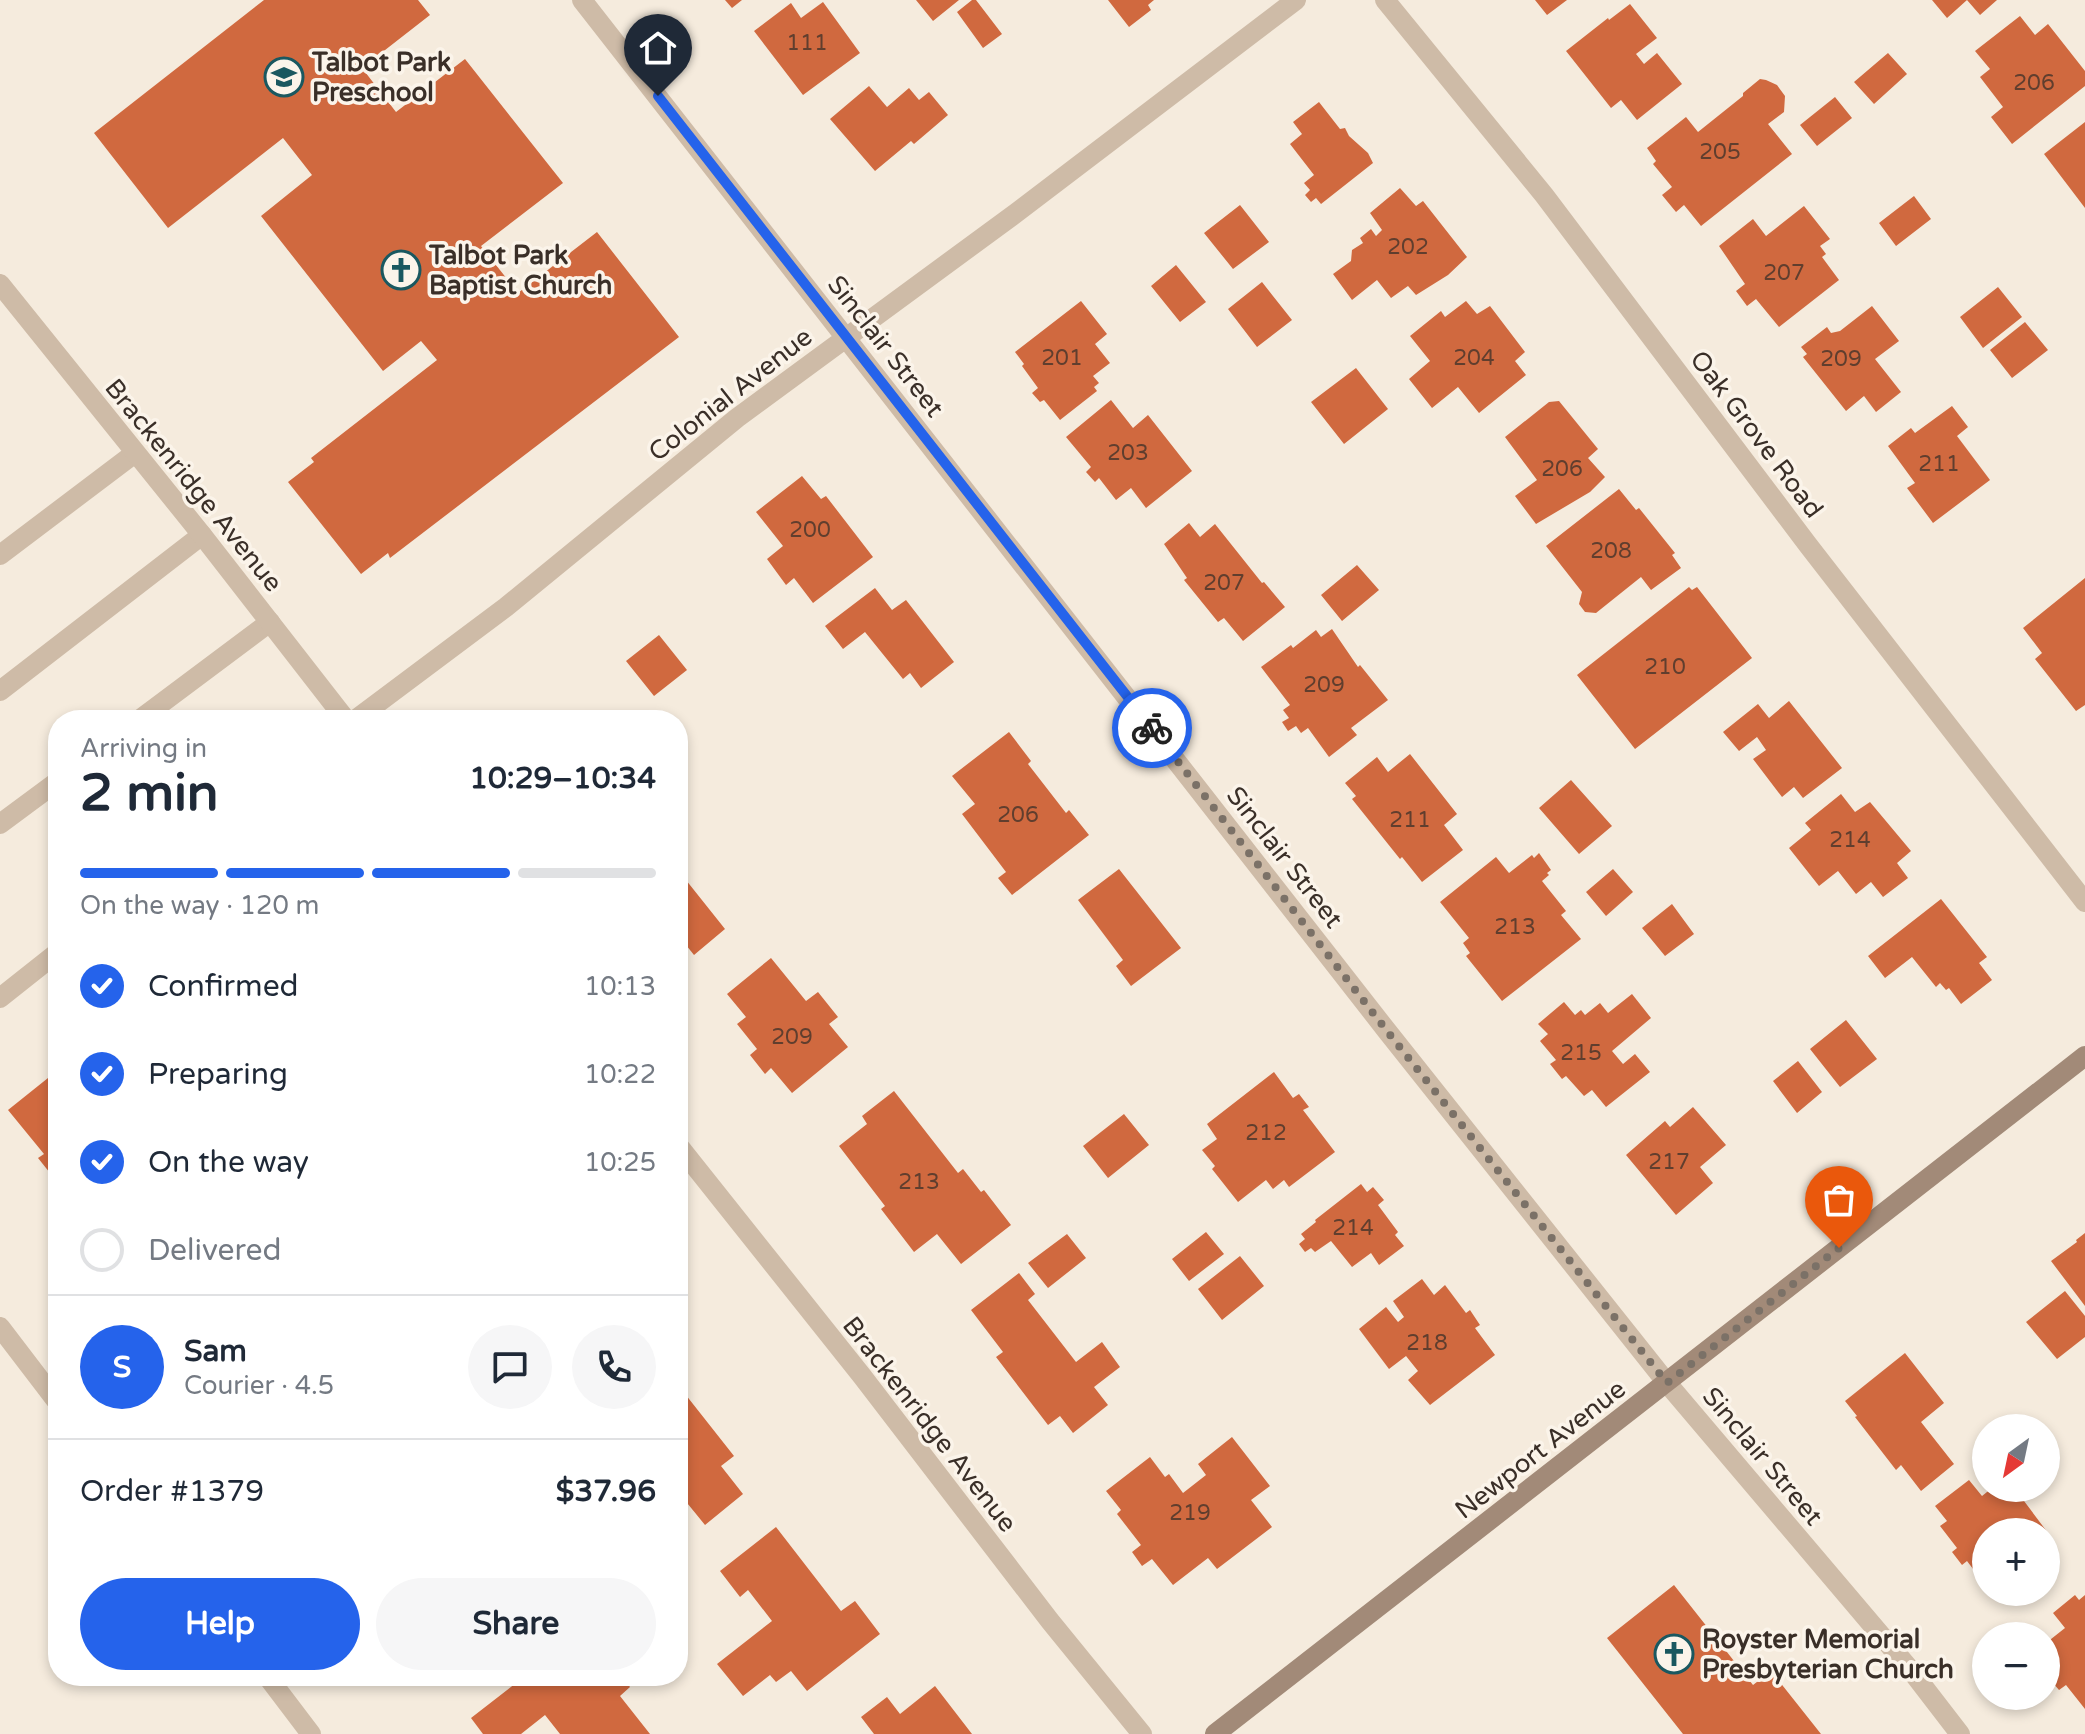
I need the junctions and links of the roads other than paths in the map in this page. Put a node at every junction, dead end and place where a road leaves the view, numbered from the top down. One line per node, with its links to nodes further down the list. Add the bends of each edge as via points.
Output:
1 (582, 0): 5 (street, Sinclair Street)
2 (1296, 0): 5 (street, Colonial Avenue)
3 (1385, 0): 16 (street, Oak Grove Road, via 1544,195)
4 (0, 284): 6 (street, Brackenridge Avenue)
5 (847, 337): 13 (street, Colonial Avenue); 22 (street, Sinclair Street)
6 (135, 453): 7 (street, Brackenridge Avenue); 8 (street)
7 (202, 535): 9 (street, Brackenridge Avenue); 10 (street)
8 (0, 555)
9 (270, 622): 11 (street); 12 (street, Brackenridge Avenue)
10 (0, 691)
11 (152, 710)
12 (338, 710)
13 (368, 710)
14 (48, 788): 15 (street)
15 (0, 824)
16 (2085, 902)
17 (48, 960): 18 (street)
18 (0, 998)
19 (2085, 1056): 22 (street, Newport Avenue)
20 (688, 1158): 26 (street, Brackenridge Avenue)
21 (0, 1327): 23 (street)
22 (1667, 1383): 27 (street, Newport Avenue); 28 (street, Sinclair Street)
23 (48, 1390)
24 (275, 1686): 25 (street)
25 (311, 1734)
26 (1142, 1734)
27 (1215, 1734)
28 (1960, 1734)

